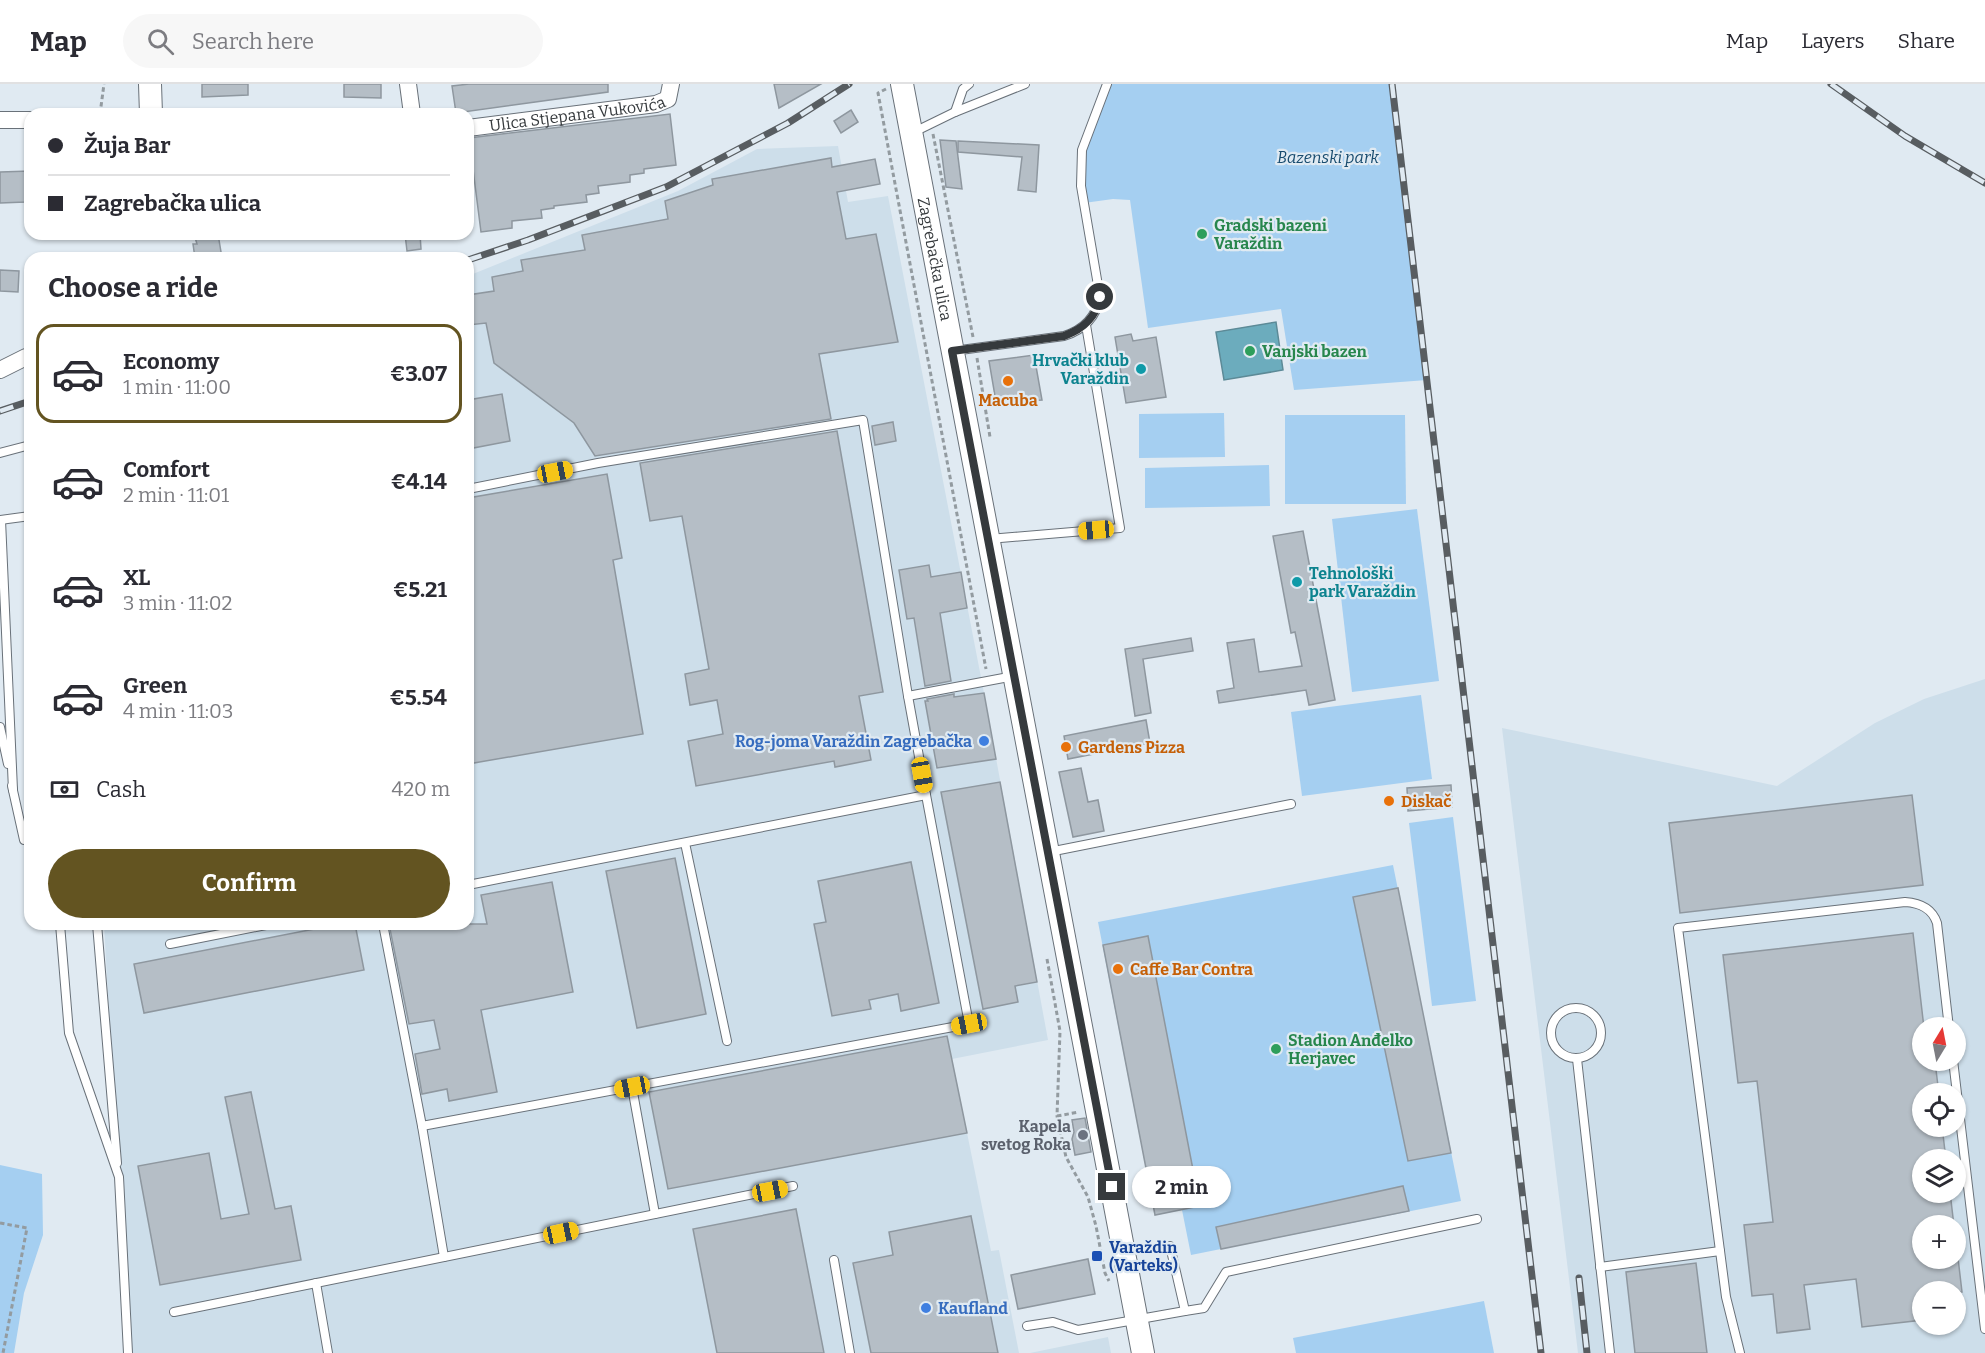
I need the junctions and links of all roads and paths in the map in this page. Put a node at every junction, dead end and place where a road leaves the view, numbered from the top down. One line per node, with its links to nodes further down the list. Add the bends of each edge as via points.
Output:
1 (104, 84): 9 (path)
2 (150, 84): 10 (main road)
3 (671, 84): 15 (street, Ulica Stjepana Vukovića, via 668,99 656,104)
4 (969, 84): 12 (lane, via 963,89)
5 (1025, 84): 12 (lane)
6 (1107, 84): 19 (lane, via 1082,150 1081,186 1100,297)
7 (409, 85): 11 (street)
8 (896, 85): 16 (main road, Zagrebačka ulica); 30 (path, via 878,93)
9 (101, 108)
10 (152, 108)
11 (411, 108)
12 (955, 112): 16 (lane)
13 (0, 120): 14 (street)
14 (24, 120)
15 (474, 127)
16 (912, 134): 20 (main road, Zagrebačka ulica)
17 (934, 139): 18 (path)
18 (971, 325)
19 (1086, 325): 20 (lane, via 1064,336); 28 (lane, via 1120,528)
20 (952, 351): 28 (main road, Zagrebačka ulica)
21 (24, 358): 22 (street)
22 (0, 370)
23 (24, 447): 24 (lane)
24 (0, 453)
25 (474, 488): 31 (lane, via 598,463 864,420)
26 (24, 517): 27 (lane)
27 (1, 520): 33 (lane)
28 (988, 539): 29 (main road, Zagrebačka ulica)
29 (1015, 676): 30 (lane); 38 (main road, Zagrebačka ulica)
30 (988, 681): 31 (lane)
31 (908, 696): 34 (lane)
32 (0, 727): 33 (lane)
33 (13, 790): 36 (lane)
34 (926, 795): 37 (lane); 50 (lane, via 969,1024)
35 (1291, 804): 38 (lane)
36 (24, 840)
37 (685, 843): 39 (lane); 47 (lane)
38 (1048, 852): 66 (main road, Zagrebačka ulica)
39 (474, 884)
40 (60, 930): 52 (lane, via 69,1033)
41 (97, 930): 52 (lane)
42 (241, 930): 44 (lane)
43 (385, 930): 51 (lane)
44 (170, 944)
45 (1949, 1017): 59 (lane, via 1937,923 1927,908 1916,903 1678,928)
46 (1060, 1039): 57 (path, via 1057,1116 1066,1157 1088,1197)
47 (727, 1041)
48 (1577, 1059): 48 (lane, via 1595,1050 1601,1032 1593,1015 1576,1008 1558,1016 1551,1034 1559,1052); 62 (lane)
49 (1954, 1071): 68 (lane)
50 (632, 1087): 51 (lane); 54 (lane)
51 (422, 1126): 60 (lane)
52 (118, 1177): 70 (lane)
53 (793, 1186): 54 (lane)
54 (655, 1214): 60 (lane)
55 (1477, 1219): 64 (lane, via 1226,1272 1204,1308)
56 (0, 1223): 69 (path, via 27,1228)
57 (1096, 1226)
58 (1170, 1246): 64 (lane)
59 (1720, 1251): 62 (lane); 75 (lane)
60 (444, 1257): 63 (lane)
61 (834, 1260): 72 (lane)
62 (1600, 1267): 74 (lane)
63 (316, 1283): 65 (lane); 71 (lane)
64 (1185, 1311): 66 (lane)
65 (174, 1312)
66 (1137, 1320): 67 (lane, via 1078,1330 1053,1322); 73 (main road, Zagrebačka ulica)
67 (1027, 1326)
68 (1985, 1329)
69 (3, 1353)
70 (128, 1353)
71 (328, 1353)
72 (850, 1353)
73 (1143, 1353)
74 (1610, 1353)
75 (1740, 1353)

